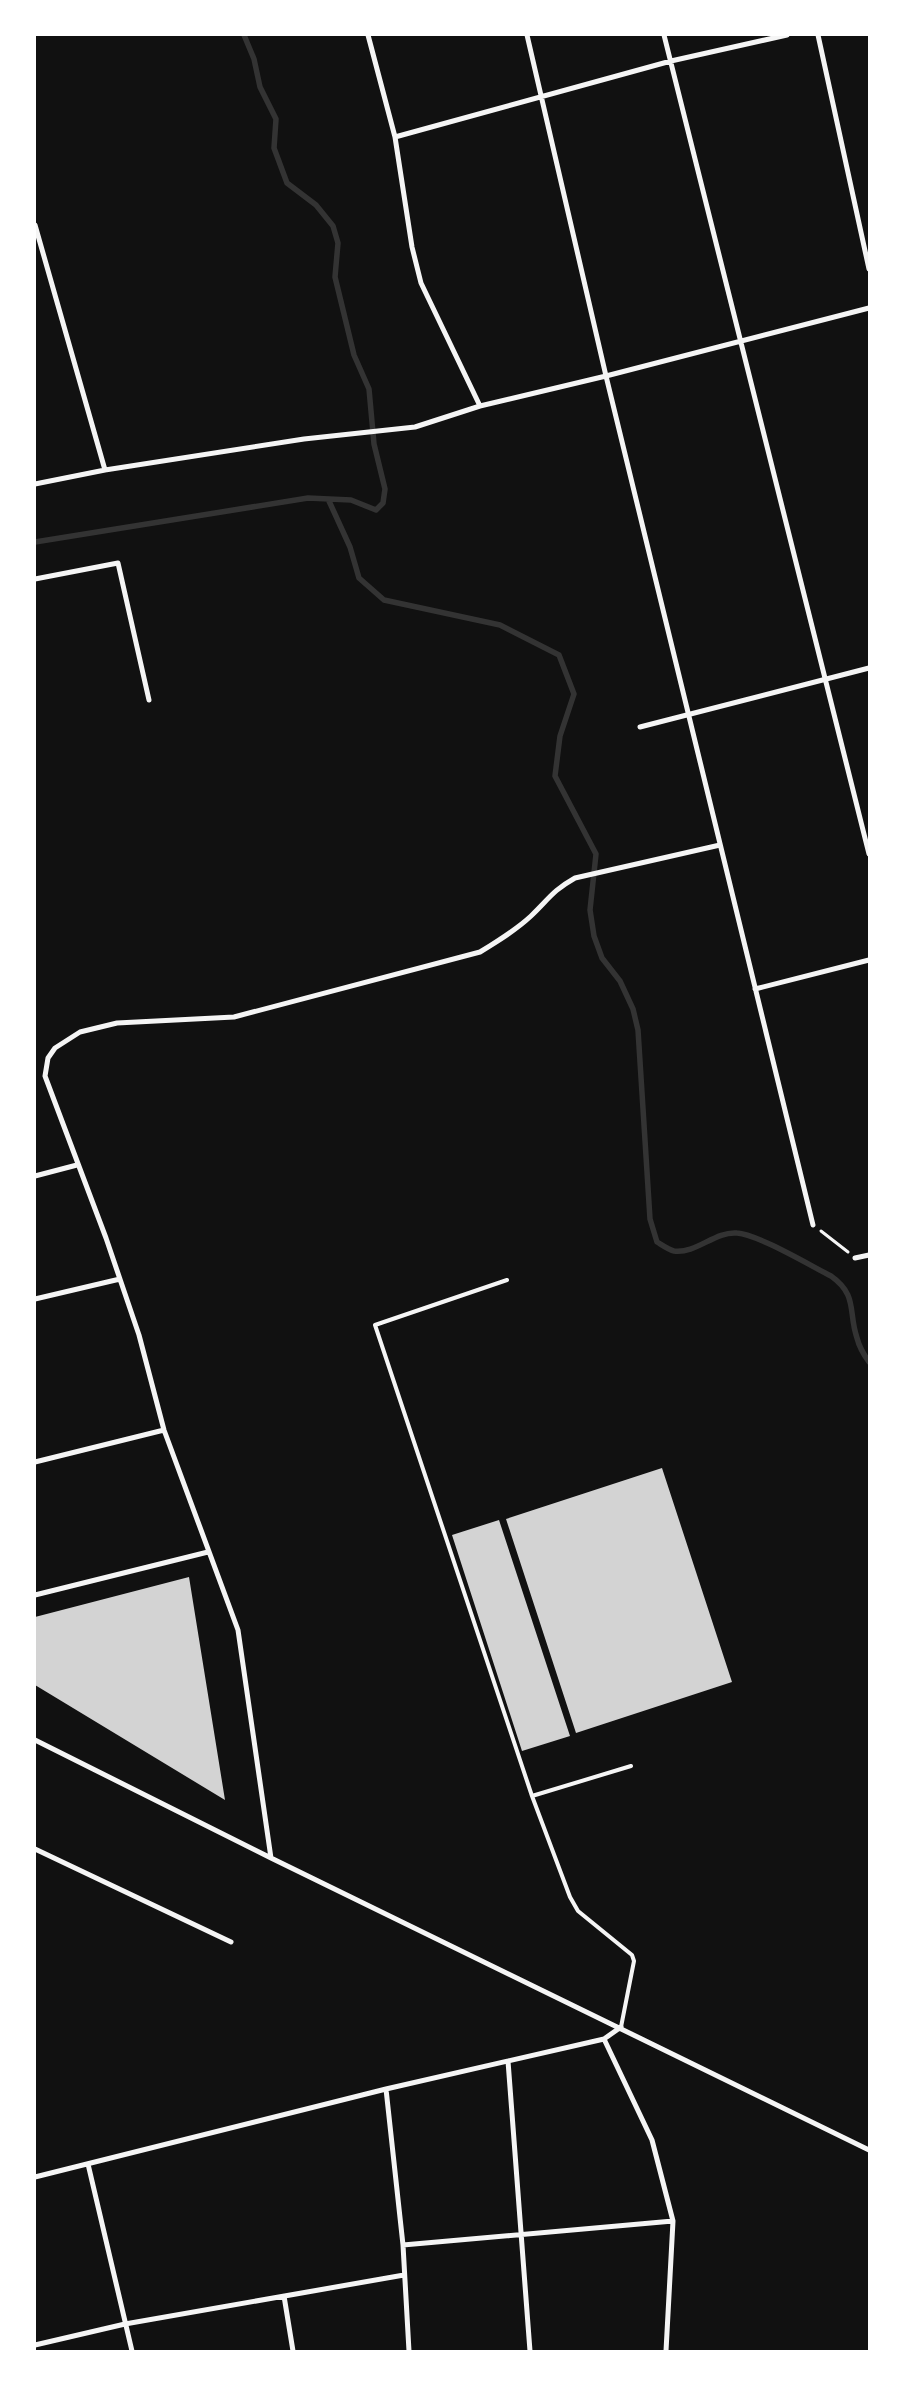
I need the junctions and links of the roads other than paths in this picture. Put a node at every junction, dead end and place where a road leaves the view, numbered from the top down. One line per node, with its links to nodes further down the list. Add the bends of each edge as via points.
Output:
1 (368, 35): 8 (street)
2 (527, 35): 7 (street)
3 (664, 35): 6 (street)
4 (787, 35): 6 (street)
5 (818, 35): 10 (street)
6 (671, 61): 7 (street); 12 (street)
7 (542, 97): 8 (street); 13 (street)
8 (395, 137): 14 (street, via 412,247 422,283)
9 (35, 225): 15 (street)
10 (869, 269)
11 (869, 308): 12 (street)
12 (741, 342): 13 (street); 19 (street)
13 (606, 376): 14 (street); 21 (street)
14 (480, 406): 15 (street, via 400,429 356,432)
15 (105, 470): 16 (street)
16 (35, 484)
17 (35, 579): 20 (street, via 118,563)
18 (869, 668): 19 (street)
19 (825, 679): 21 (street); 24 (street)
20 (150, 700)
21 (689, 714): 22 (street); 23 (street)
22 (640, 726)
23 (720, 845): 26 (street); 27 (street, via 576,878 554,890 532,915 480,952 234,1017 117,1023 80,1032 55,1048 48,1058 45,1076)
24 (869, 854)
25 (869, 960): 26 (street)
26 (755, 989): 29 (street)
27 (77, 1165): 28 (street); 32 (street)
28 (35, 1176)
29 (813, 1225)
30 (869, 1255): 31 (street)
31 (855, 1258)
32 (120, 1279): 34 (street); 35 (street, via 139,1335)
33 (507, 1280): 41 (lane, via 376,1325)
34 (35, 1299)
35 (164, 1430): 36 (street); 37 (street)
36 (35, 1462)
37 (208, 1552): 38 (street); 43 (street, via 238,1630)
38 (35, 1595)
39 (35, 1740): 43 (street)
40 (631, 1766): 41 (lane)
41 (532, 1796): 45 (lane, via 574,1904 632,1955 634,1961)
42 (35, 1849): 44 (street)
43 (271, 1858): 45 (street)
44 (231, 1942)
45 (621, 2027): 46 (street); 49 (street)
46 (604, 2039): 47 (street); 52 (street, via 652,2140)
47 (508, 2061): 48 (street); 53 (street)
48 (386, 2089): 50 (street); 54 (street)
49 (869, 2150)
50 (88, 2164): 51 (street); 57 (street)
51 (35, 2176)
52 (673, 2221): 53 (street); 63 (street)
53 (521, 2235): 54 (street); 62 (street)
54 (403, 2245): 55 (street)
55 (404, 2275): 56 (street); 61 (street)
56 (284, 2296): 57 (street); 60 (street)
57 (125, 2324): 58 (street); 59 (street)
58 (35, 2345)
59 (132, 2351)
60 (293, 2351)
61 (409, 2351)
62 (530, 2351)
63 (666, 2351)

